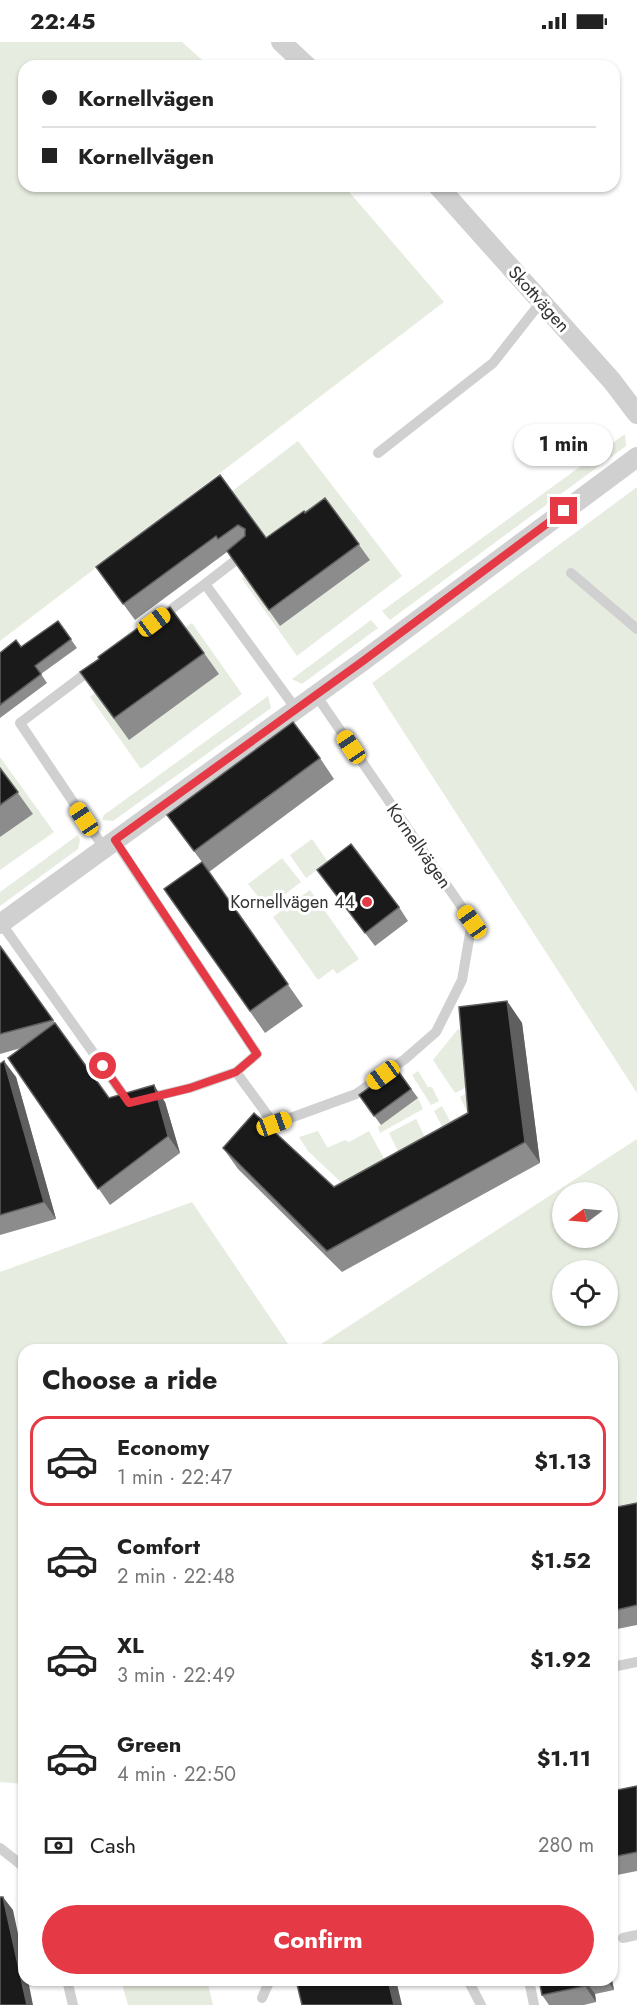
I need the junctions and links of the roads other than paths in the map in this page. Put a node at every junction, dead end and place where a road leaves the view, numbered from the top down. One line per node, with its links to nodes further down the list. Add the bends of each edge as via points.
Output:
1 (281, 42): 2 (street)
2 (300, 60)
3 (443, 192): 4 (street, Skottvägen)
4 (541, 302): 5 (street, Skottvägen); 6 (lane, via 493,363)
5 (637, 414)
6 (378, 453)
7 (637, 457): 14 (street)
8 (250, 549): 10 (lane)
9 (571, 573): 12 (lane)
10 (205, 584): 11 (lane); 15 (lane)
11 (151, 624)
12 (637, 629)
13 (106, 658): 16 (lane, via 20,723)
14 (315, 695): 15 (street); 18 (lane, Kornellvägen, via 472,922 462,980 436,1032 356,1094 274,1124)
15 (296, 709): 16 (street)
16 (109, 844): 17 (street); 18 (lane, via 257,1054)
17 (0, 924): 18 (lane, via 129,1103)
18 (236, 1072)
19 (637, 1662): 20 (lane)
20 (618, 1666)
21 (0, 1848): 22 (lane)
22 (18, 1862)
23 (637, 1935): 24 (lane)
24 (623, 1938)
25 (68, 1986): 30 (lane)
26 (267, 1986): 29 (lane)
27 (471, 1986): 31 (lane)
28 (530, 1986): 32 (lane)
29 (262, 1998)
30 (73, 2005)
31 (481, 2005)
32 (534, 2005)

